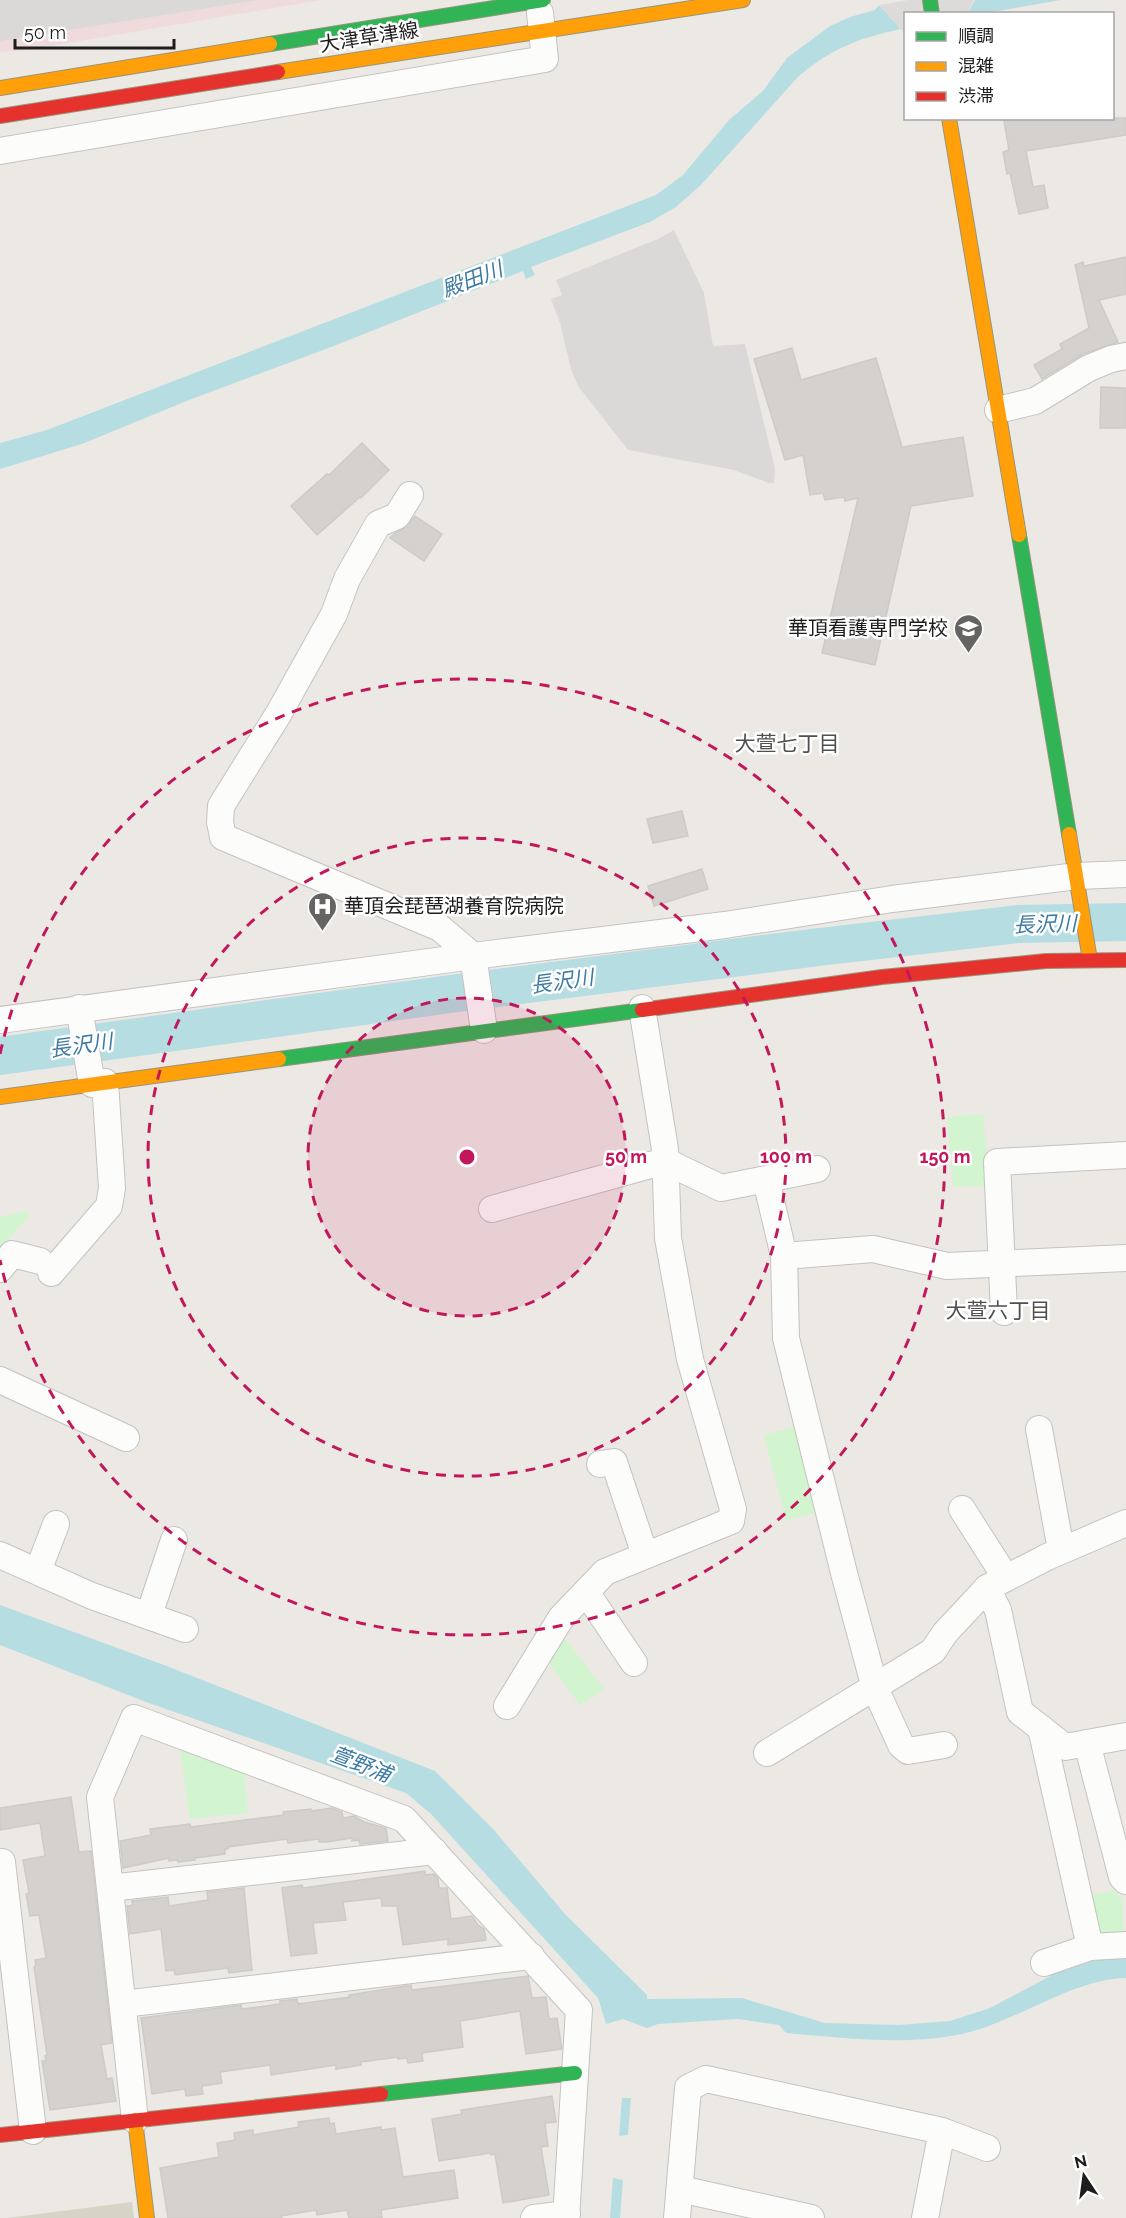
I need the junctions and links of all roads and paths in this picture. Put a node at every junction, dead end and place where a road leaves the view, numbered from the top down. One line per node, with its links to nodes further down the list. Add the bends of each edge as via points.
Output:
1 (541, 0): 3 (street); 4 (street, 大津草津線)
2 (743, 0): 3 (street, 大津草津線)
3 (542, 30): 5 (street, 大津草津線); 7 (street, via 545,60)
4 (0, 88)
5 (0, 116)
6 (949, 120): 9 (street)
7 (0, 151)
8 (1126, 357): 9 (street, via 1089,368 1035,401)
9 (998, 410): 12 (street)
10 (410, 495): 14 (street, via 397,516 378,524 347,579 323,634 221,806 220,822 223,837 440,928)
11 (1126, 874): 12 (street)
12 (1078, 882): 13 (street); 14 (street, via 892,899)
13 (1089, 953): 15 (street); 16 (street, via 1046,962 882,977)
14 (473, 959): 17 (street); 19 (street)
15 (1126, 960)
16 (642, 1008): 19 (street); 23 (street)
17 (80, 1013): 18 (street); 20 (street)
18 (0, 1020)
19 (483, 1024): 20 (street)
20 (96, 1080): 21 (street); 30 (street, via 112,1188 109,1206 45,1267 12,1254)
21 (0, 1097)
22 (1126, 1155): 29 (street, via 997,1162)
23 (665, 1161): 25 (street, via 721,1188); 26 (street); 42 (street, via 668,1238 690,1359 733,1509 731,1521)
24 (817, 1169): 25 (street)
25 (766, 1180): 27 (street)
26 (492, 1209)
27 (784, 1256): 29 (street, via 873,1249 947,1266); 49 (street, via 786,1338)
28 (1126, 1258): 29 (street)
29 (1002, 1264): 31 (street)
30 (0, 1269)
31 (1004, 1312)
32 (0, 1380): 34 (street)
33 (1039, 1429): 40 (street)
34 (126, 1438)
35 (600, 1464): 42 (street, via 614,1462)
36 (962, 1509): 44 (street)
37 (1126, 1523): 40 (street)
38 (56, 1524): 43 (street)
39 (174, 1540): 46 (street)
40 (1061, 1550): 44 (street)
41 (0, 1555): 43 (street)
42 (645, 1555): 45 (street, via 605,1572)
43 (38, 1571): 46 (street, via 92,1596)
44 (996, 1583): 49 (street, via 945,1633 933,1652); 51 (street, via 1020,1712)
45 (586, 1592): 48 (street); 50 (street, via 561,1618)
46 (149, 1615): 47 (street)
47 (185, 1629)
48 (634, 1663)
49 (875, 1688): 54 (street, via 901,1745 908,1751); 55 (street)
50 (507, 1706)
51 (1041, 1728): 53 (street, via 1065,1747); 61 (street)
52 (1126, 1736): 53 (street)
53 (1087, 1743): 58 (street)
54 (944, 1746)
55 (767, 1753)
56 (434, 1851): 59 (street); 59 (street, via 404,1819 135,1718 100,1797); 63 (street)
57 (0, 1862): 62 (street)
58 (1126, 1881)
59 (110, 1888): 65 (street)
60 (1126, 1945): 61 (street)
61 (1090, 1947): 64 (street)
62 (6, 1950): 66 (street)
63 (531, 1956): 65 (street); 67 (street, via 579,2010)
64 (1044, 1963)
65 (123, 2004): 68 (street)
66 (11, 2040): 70 (street)
67 (575, 2073): 68 (street); 74 (street)
68 (135, 2120): 70 (street); 75 (street)
69 (942, 2130): 72 (street); 73 (street, via 706,2079 688,2088); 79 (street)
70 (33, 2132): 71 (street)
71 (0, 2135)
72 (987, 2148)
73 (680, 2189): 77 (street); 78 (street)
74 (567, 2216): 76 (street)
75 (147, 2218)
76 (534, 2218)
77 (677, 2218)
78 (811, 2218)
79 (925, 2218)

